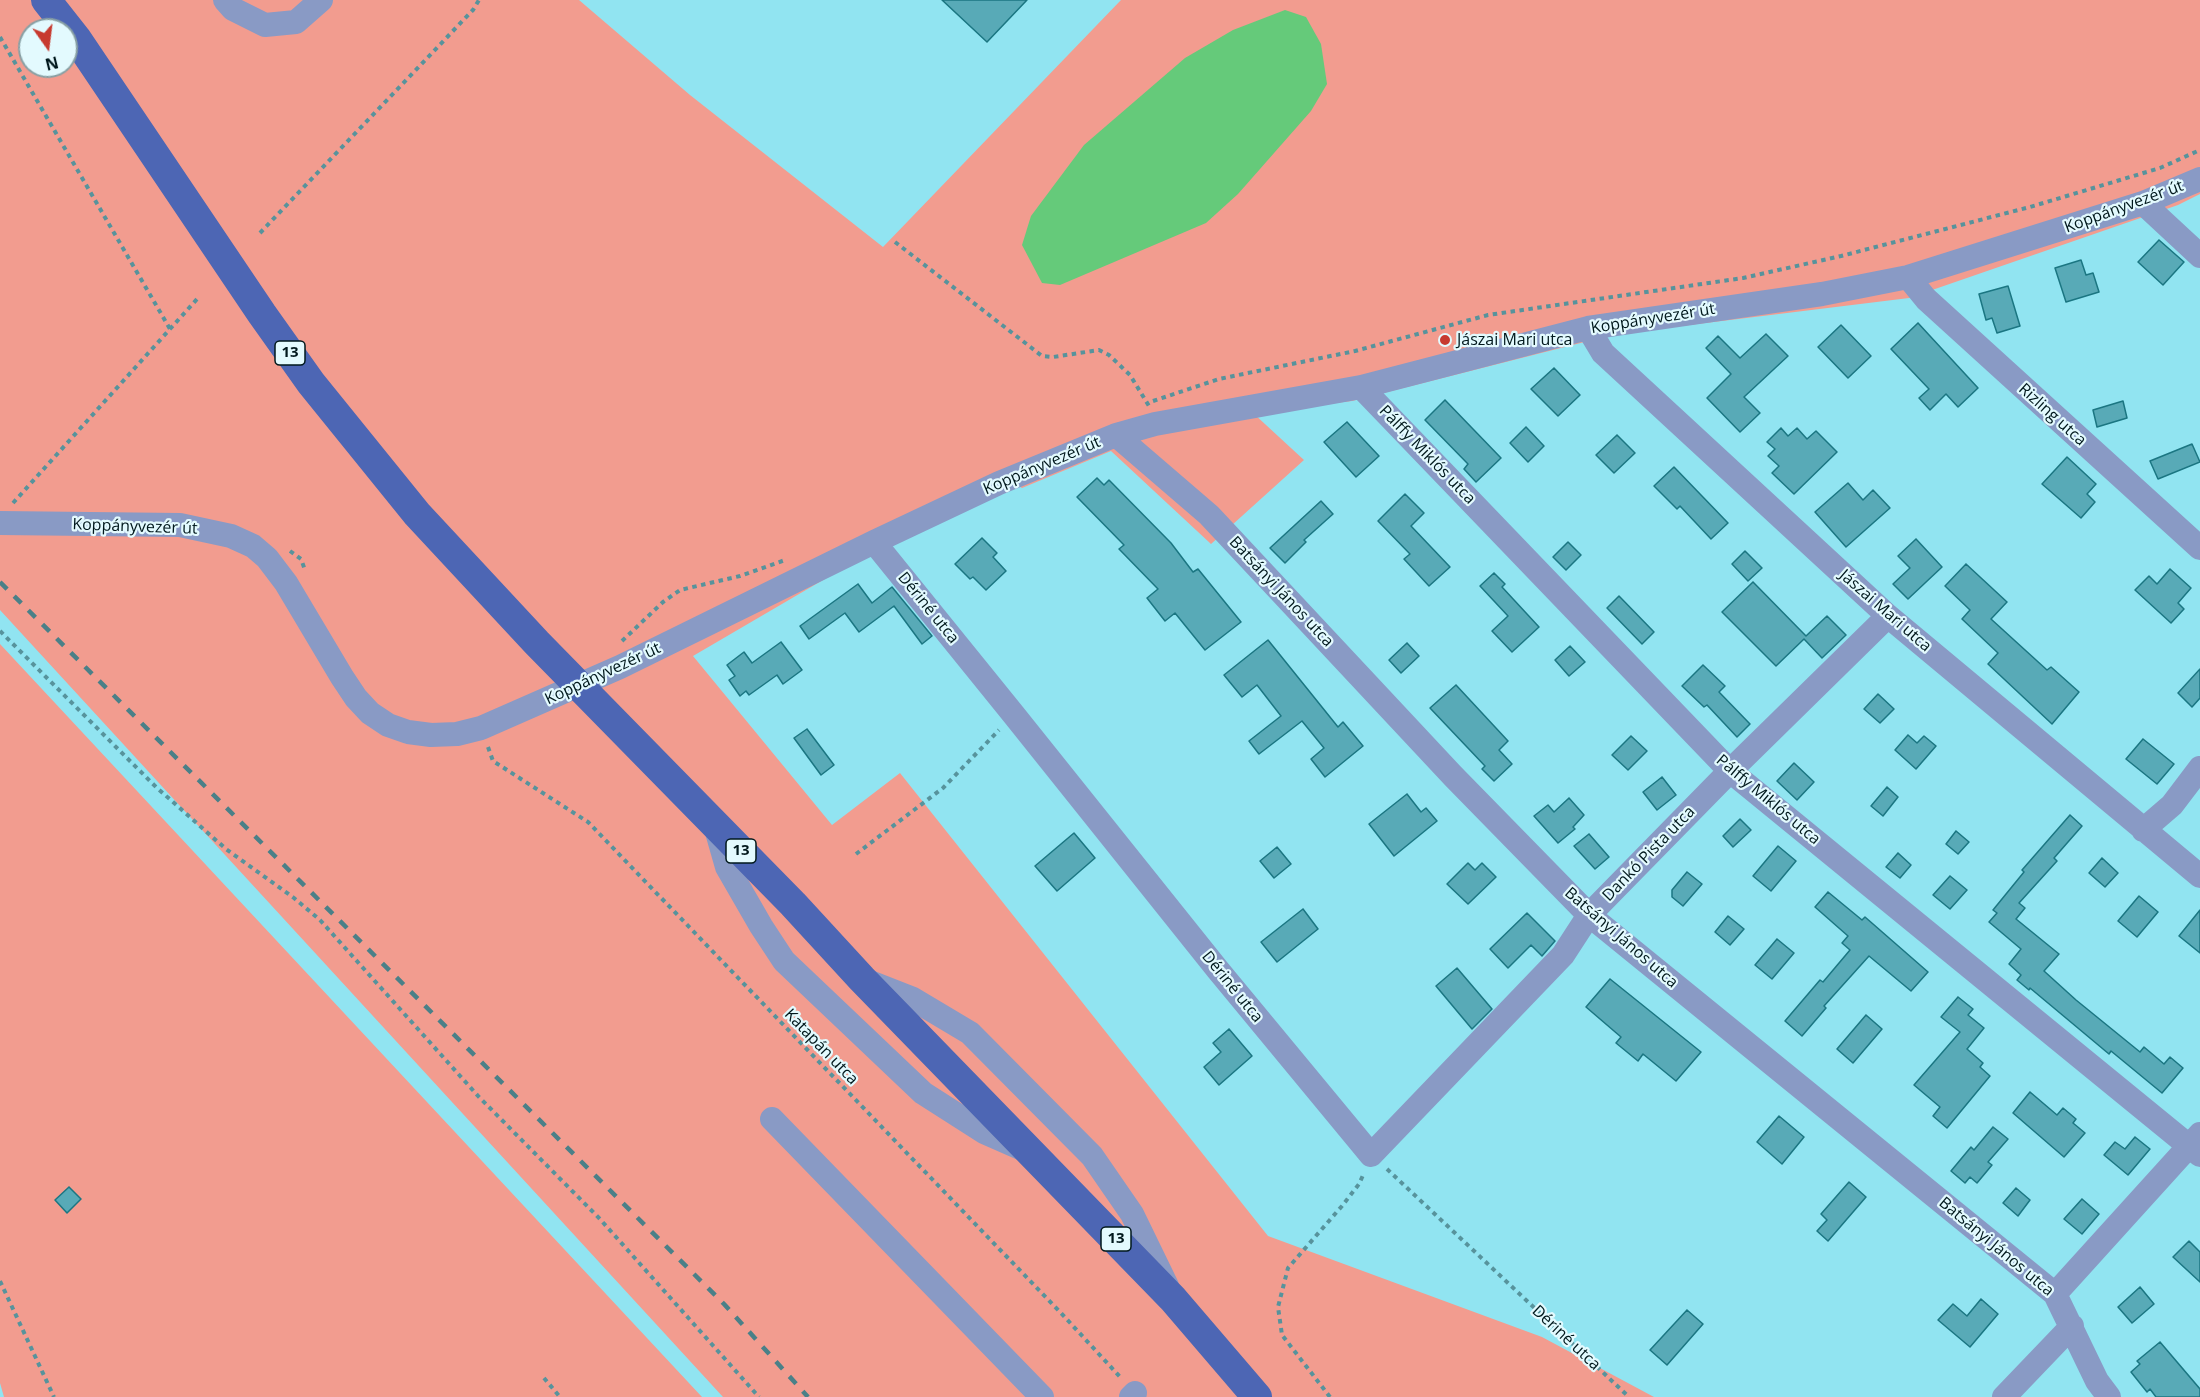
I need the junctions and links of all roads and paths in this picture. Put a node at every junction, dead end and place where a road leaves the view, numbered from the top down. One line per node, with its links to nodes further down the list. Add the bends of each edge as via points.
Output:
1 (46, 0): 6 (main road, 13)
2 (63, 0): 7 (main road, 13)
3 (225, 0): 4 (street, via 233,9 265,25 296,22)
4 (321, 0)
5 (479, 0): 12 (path)
6 (60, 18)
7 (69, 18)
8 (0, 37): 18 (path)
9 (78, 41): 31 (main road, 13, via 311,383 417,514)
10 (2200, 179): 11 (street, Koppányvezér út)
11 (2143, 203): 14 (street); 15 (street, Koppányvezér út)
12 (260, 233)
13 (895, 242): 20 (path, via 1042,356 1099,350 1109,355 1130,375 1148,402)
14 (2200, 256)
15 (1908, 277): 17 (street, Koppányvezér út, via 1822,294); 24 (street, Rizling utca, via 1926,298)
16 (198, 298): 18 (path)
17 (1588, 328): 19 (street, Koppányvezér út); 25 (street, Jászai Mari utca, via 1603,352)
18 (170, 329): 22 (path)
19 (1361, 387): 20 (street, Koppányvezér út); 30 (street, Pálffy Miklós utca)
20 (1155, 424): 21 (street, Koppányvezér út)
21 (1116, 435): 23 (street, Koppányvezér út, via 999,483); 35 (street, Batsányi János utca, via 1209,515)
22 (5, 515): 28 (street, Koppányvezér út, via 180,525 231,536 267,558 342,677 370,713 408,732 458,734)
23 (873, 542): 27 (street, Dériné utca); 28 (street, Koppányvezér út, via 620,667)
24 (2200, 548)
25 (1888, 616): 30 (street, Dankó Pista utca); 32 (street, Jászai Mari utca)
26 (0, 631): 49 (path, via 156,787 226,849 320,920 479,1097 599,1218)
27 (1014, 715): 33 (path, via 943,788); 40 (street, Dériné utca)
28 (481, 728): 46 (path, Katapán utca, via 493,761 588,822 1061,1312)
29 (2200, 768): 32 (street, via 2172,805)
30 (1730, 771): 35 (street, Dankó Pista utca); 38 (street, Pálffy Miklós utca)
31 (715, 825): 36 (main road, 13); 39 (street, via 727,867 784,961 923,1093 984,1132)
32 (2143, 830): 34 (street, Jászai Mari utca)
33 (856, 854)
34 (2200, 876)
35 (1589, 915): 40 (street, Dankó Pista utca, via 1563,955); 42 (street, Batsányi János utca)
36 (862, 979): 39 (main road, 13); 43 (street, via 913,999 970,1033 1092,1156 1132,1214)
37 (772, 1119): 50 (street)
38 (2197, 1145): 42 (street)
39 (1035, 1155): 43 (main road, 13)
40 (1371, 1155): 52 (path, via 1359,1184 1288,1268 1278,1307 1282,1335); 53 (path, Dériné utca)
41 (0, 1281): 47 (path)
42 (2055, 1294): 44 (street, Batsányi János utca)
43 (1173, 1299): 51 (main road, 13)
44 (2072, 1326): 54 (street); 55 (street, Batsányi János utca)
45 (544, 1378): 48 (path)
46 (1133, 1395)
47 (54, 1397)
48 (560, 1397)
49 (759, 1397)
50 (1042, 1397)
51 (1257, 1397)
52 (1330, 1397)
53 (1629, 1397)
54 (2004, 1397)
55 (2109, 1397)

